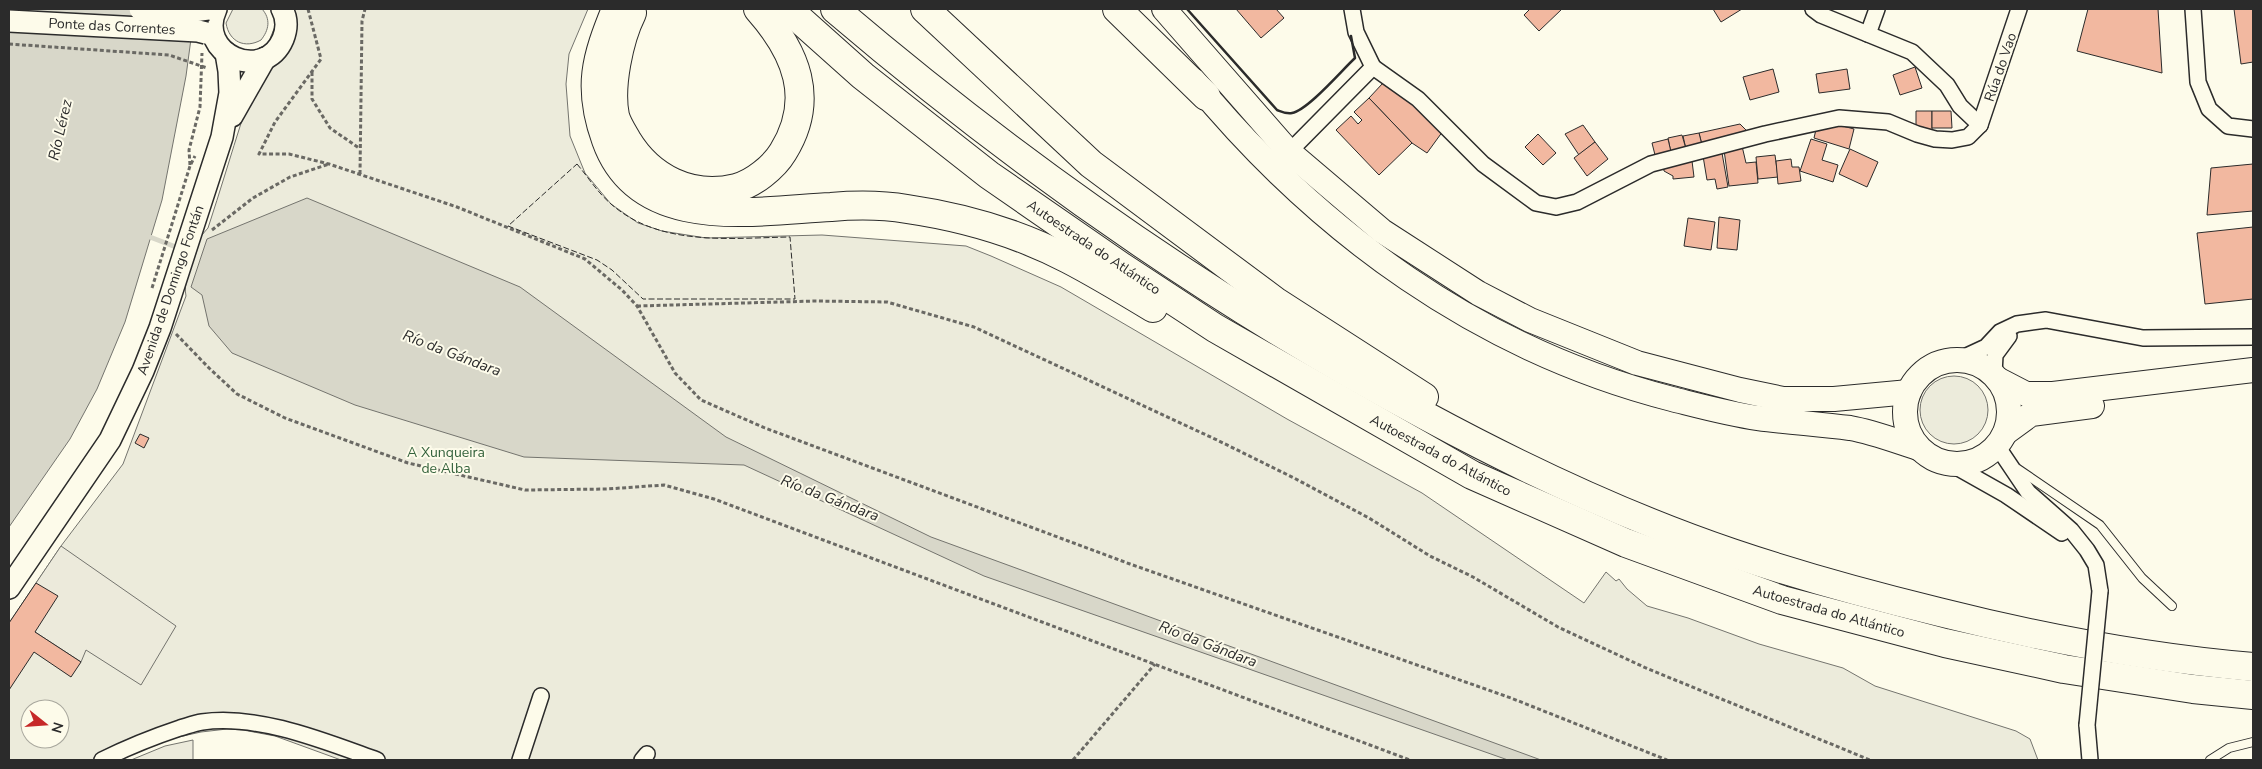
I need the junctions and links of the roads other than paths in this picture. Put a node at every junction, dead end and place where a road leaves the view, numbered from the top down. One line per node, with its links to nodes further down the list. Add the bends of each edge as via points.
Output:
1 (140, 9): 2 (main road, Ponte das Correntes, bridge)
2 (208, 9)
3 (216, 9): 21 (main road, Avenida de Domingo Fontán)
4 (616, 9): 40 (highway, via 602,43 594,80 599,120 612,159 631,180 661,201 695,210 760,212 833,207 905,208 987,226 1068,258 1412,457)
5 (634, 9): 6 (highway, via 618,59 614,89 616,116 624,135 646,166 663,178 678,186 716,191 738,188 778,161 793,136 799,118 800,86 789,54)
6 (758, 9)
7 (788, 9): 40 (highway, Autoestrada do Atlántico, via 863,76 989,175 1122,267 1215,328)
8 (835, 9): 41 (highway, Autoestrada do Atlántico, via 899,63 1096,212 1199,283 1345,373 1489,450)
9 (925, 9): 41 (highway, via 1091,164 1275,301)
10 (1117, 9): 24 (highway)
11 (1134, 9): 24 (main road)
12 (1164, 9): 28 (main road)
13 (1352, 9): 23 (street, via 1356,32)
14 (1813, 9): 20 (street, via 1821,16)
15 (1877, 9): 20 (street)
16 (2019, 9): 25 (street, Rúa do Vao)
17 (2193, 9): 26 (street, via 2198,82 2209,109 2228,126)
18 (284, 10): 22 (main road, Avenida de Domingo Fontán, via 285,33 278,48)
19 (9, 21): 21 (main road, Ponte das Correntes, bridge, via 198,31)
20 (1868, 34): 25 (street, via 1912,52 1947,85 1960,106)
21 (212, 43): 22 (main road, Ponte das Correntes, via 234,59 255,61); 27 (main road, Avenida de Domingo Fontán, via 229,72 230,93)
22 (265, 58): 27 (main road, Avenida de Domingo Fontán)
23 (1373, 66): 25 (street, via 1418,99 1483,164 1536,202 1556,208 1577,202 1651,164 1839,118 1888,122 1935,140 1968,137); 28 (street)
24 (1206, 96): 38 (main road, via 1272,167 1347,235 1485,326 1534,350 1671,399 1756,418 1851,428)
25 (1980, 125)
26 (2253, 129)
27 (222, 137): 43 (main road, Avenida de Domingo Fontán, via 190,229 164,282 143,371 110,440)
28 (1289, 152): 36 (main road, via 1382,231 1478,293 1530,320 1637,364 1783,399 1834,400)
29 (2027, 321): 30 (street, via 2046,320 2143,338); 31 (street, via 2000,332 1986,347); 33 (street, via 2002,343 1995,355)
30 (2253, 337)
31 (1958, 360): 33 (main road, via 1983,366); 36 (main road, via 1928,368)
32 (2253, 370): 33 (main road, via 2053,394 2026,394)
33 (1996, 377): 37 (main road, via 2006,392 2009,406)
34 (2253, 380): 35 (main road)
35 (2242, 387): 37 (main road, via 2031,414)
36 (1909, 392): 38 (main road, via 1905,421)
37 (2003, 447): 39 (main road, via 1968,464); 42 (street, via 2028,492 2071,530); 44 (lane, via 2100,525 2142,578)
38 (1918, 448): 39 (main road, via 1939,462)
39 (1951, 464): 42 (street, via 2006,494)
40 (1472, 475): 46 (highway, Autoestrada do Atlántico, via 1626,543 1782,600 1944,644 2064,669)
41 (1572, 489): 45 (highway, Autoestrada do Atlántico, via 1730,552 1879,598 2007,629 2120,650)
42 (2087, 550): 52 (street, bridge, via 2096,565 2100,591 2087,725)
43 (9, 588)
44 (2172, 606)
45 (2253, 667)
46 (2253, 695)
47 (540, 696): 51 (street)
48 (2253, 742): 53 (lane, via 2229,748)
49 (102, 760): 50 (street, via 146,739 202,722 266,725)
50 (377, 760)
51 (520, 760)
52 (2090, 760)
53 (2210, 760)

